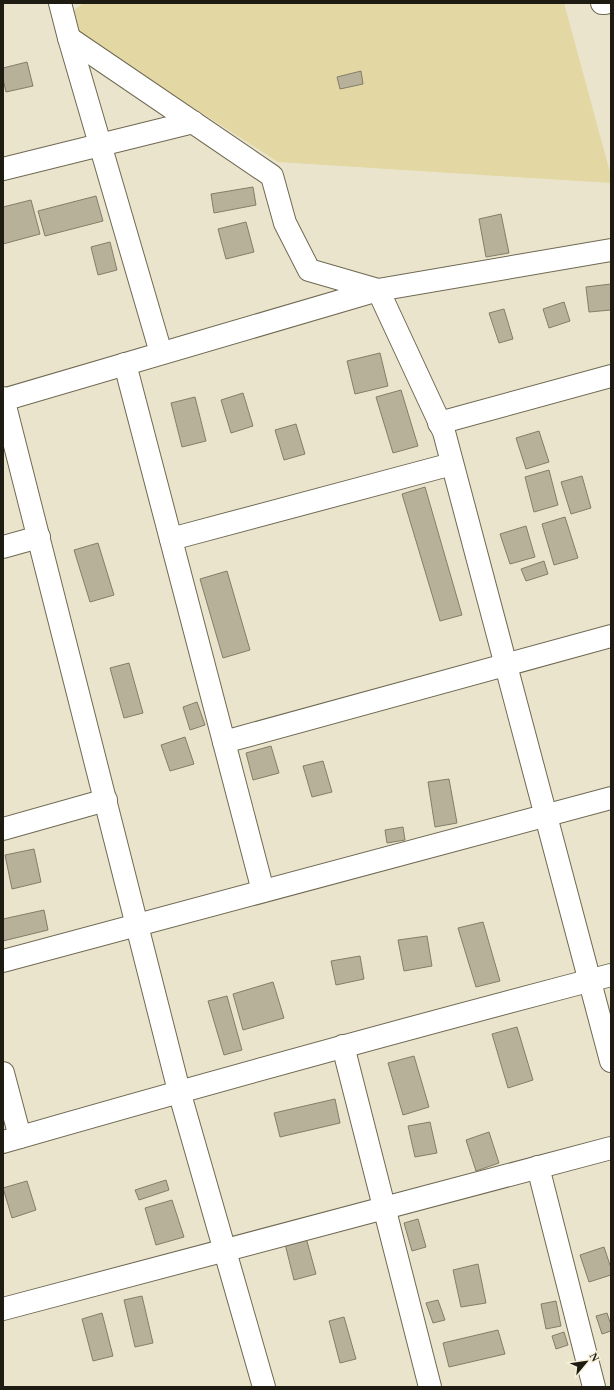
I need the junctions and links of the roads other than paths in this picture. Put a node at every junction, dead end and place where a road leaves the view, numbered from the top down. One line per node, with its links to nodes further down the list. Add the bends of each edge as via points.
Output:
1 (60, 3): 2 (street)
2 (69, 38): 3 (street); 4 (street)
3 (193, 122): 4 (street); 7 (street, via 272,176 285,223 309,270)
4 (100, 145): 5 (street); 8 (street)
5 (3, 169)
6 (611, 250): 7 (street)
7 (378, 290): 8 (street); 12 (street)
8 (161, 353): 9 (street)
9 (125, 364): 11 (street); 15 (street)
10 (611, 376): 12 (street)
11 (3, 399): 14 (street)
12 (440, 423): 13 (street)
13 (452, 464): 15 (street); 18 (street)
14 (39, 538): 16 (street); 21 (street)
15 (171, 540): 19 (street)
16 (3, 547)
17 (611, 636): 18 (street)
18 (506, 664): 19 (street); 22 (street)
19 (224, 742): 24 (street)
20 (611, 798): 22 (street)
21 (106, 800): 23 (street); 25 (street)
22 (546, 816): 24 (street); 28 (street)
23 (3, 829)
24 (263, 891): 25 (street)
25 (137, 924): 26 (street); 32 (street)
26 (3, 961)
27 (611, 975): 28 (street)
28 (589, 981): 29 (street); 30 (street)
29 (343, 1046): 32 (street); 36 (street)
30 (611, 1061)
31 (3, 1073): 33 (street)
32 (179, 1091): 33 (street); 37 (street)
33 (11, 1139)
34 (611, 1148): 35 (street)
35 (538, 1167): 36 (street); 41 (street)
36 (384, 1208): 37 (street); 40 (street)
37 (224, 1250): 38 (street); 39 (street)
38 (3, 1309)
39 (264, 1387)
40 (430, 1387)
41 (594, 1387)

